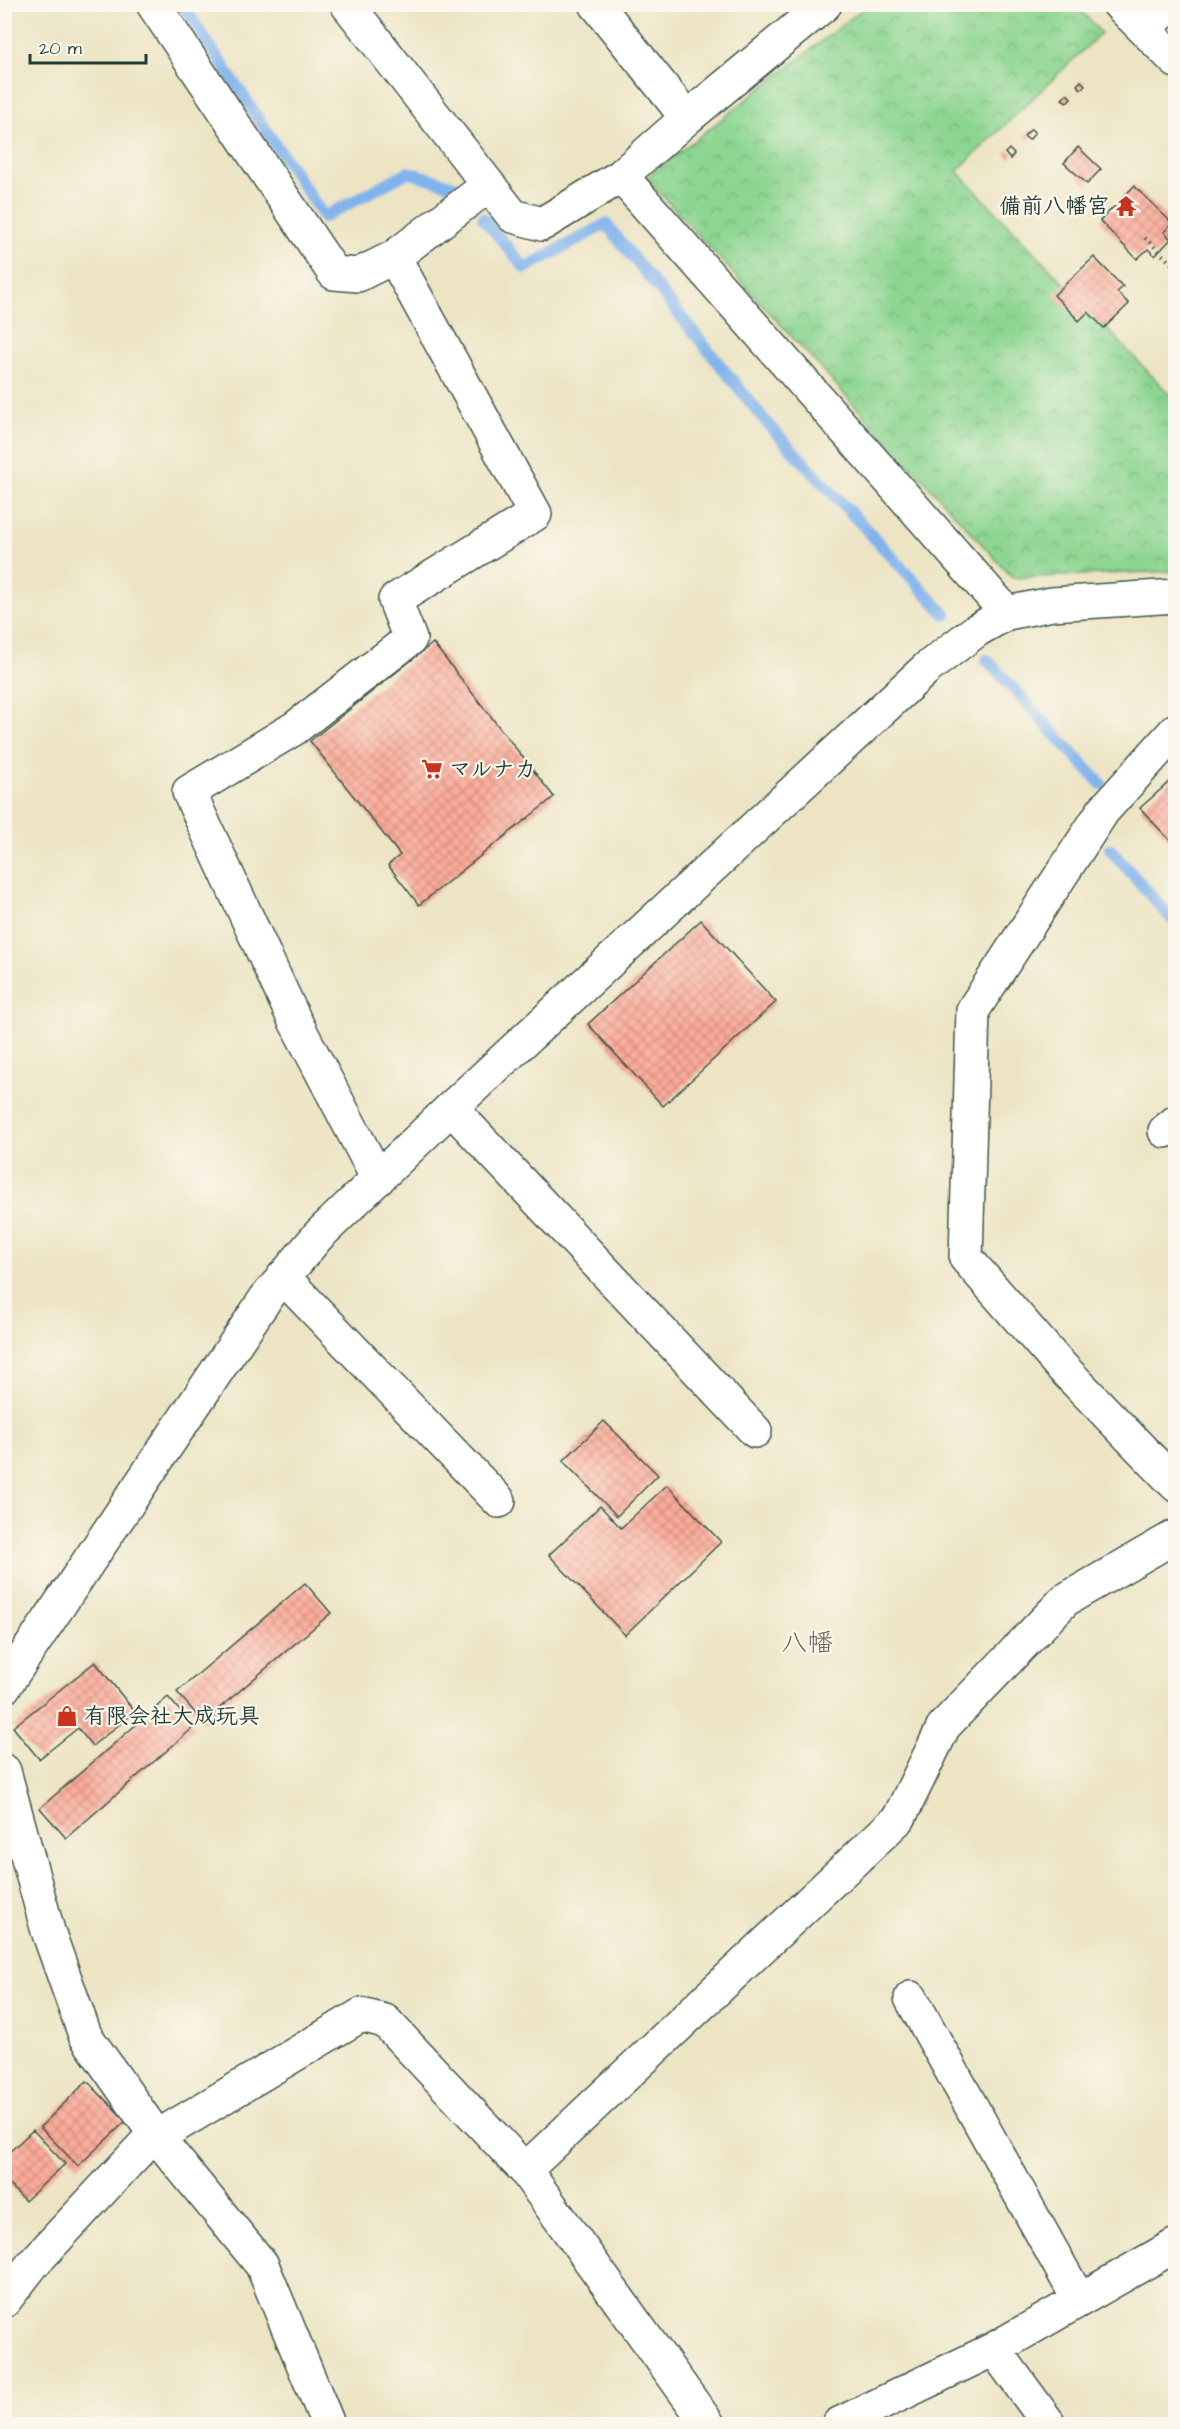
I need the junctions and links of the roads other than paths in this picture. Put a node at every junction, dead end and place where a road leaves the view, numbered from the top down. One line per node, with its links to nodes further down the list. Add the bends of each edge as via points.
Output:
1 (153, 4): 12 (street, via 334,273 358,275)
2 (347, 4): 11 (street)
3 (596, 4): 9 (street)
4 (825, 4): 9 (street)
5 (1119, 4): 7 (street)
6 (1173, 4): 7 (street)
7 (1143, 28): 8 (street)
8 (1176, 61)
9 (687, 118): 10 (street)
10 (621, 176): 11 (street, via 543,224 513,216); 14 (street)
11 (489, 185): 12 (street)
12 (394, 257): 17 (street, via 535,514 395,600 411,639 295,728 189,792 295,1022)
13 (1176, 596): 14 (street, via 1052,604)
14 (1007, 613): 16 (street, via 927,668)
15 (1176, 730): 20 (street, via 1103,811 973,1010 966,1258 1057,1362)
16 (452, 1108): 17 (street); 19 (street)
17 (378, 1179): 18 (street, via 318,1236)
18 (283, 1277): 21 (street); 23 (street)
19 (755, 1431)
20 (1176, 1485)
21 (499, 1501)
22 (1176, 1536): 27 (street, via 1065,1600 944,1725 899,1818)
23 (4, 1687)
24 (4, 1771): 26 (street, via 48,1931 85,2035)
25 (911, 1998): 29 (street)
26 (157, 2137): 27 (street, via 361,2015 385,2021); 30 (street, via 145,2144 72,2222); 32 (street, via 262,2265)
27 (525, 2170): 33 (street)
28 (1176, 2245): 29 (street)
29 (1079, 2300): 31 (street)
30 (4, 2301)
31 (994, 2349): 34 (street); 35 (street)
32 (328, 2424)
33 (708, 2424)
34 (839, 2424)
35 (1049, 2424)

